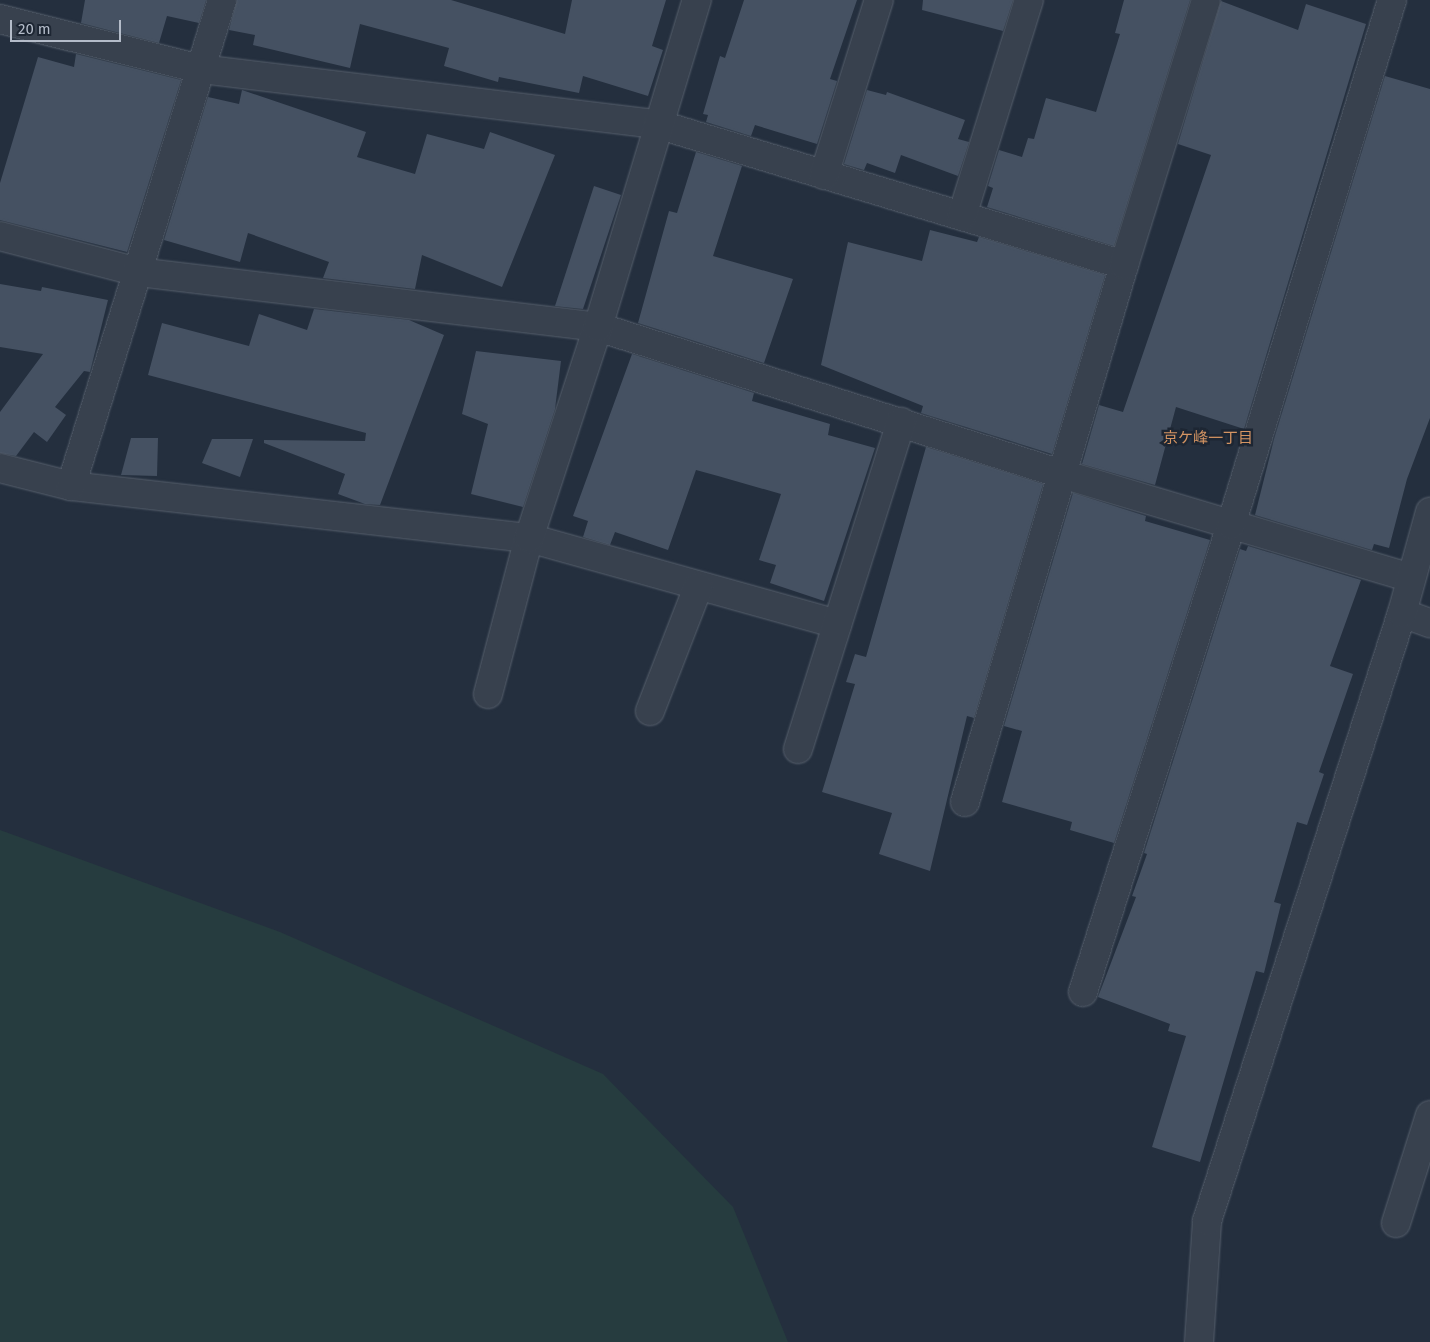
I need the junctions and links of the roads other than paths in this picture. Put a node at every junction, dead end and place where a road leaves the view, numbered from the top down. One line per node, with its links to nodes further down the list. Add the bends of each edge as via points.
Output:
1 (222, 0): 8 (street)
2 (698, 0): 9 (street)
3 (878, 0): 10 (street)
4 (1029, 0): 11 (street)
5 (1206, 0): 13 (street)
6 (1392, 0): 21 (street)
7 (0, 19): 8 (street)
8 (201, 69): 9 (street); 14 (street)
9 (658, 124): 10 (street); 15 (street)
10 (824, 175): 11 (street)
11 (962, 216): 13 (street)
12 (0, 236): 14 (street)
13 (1124, 265): 18 (street)
14 (138, 272): 15 (street); 19 (street)
15 (598, 327): 16 (street); 22 (street)
16 (901, 422): 18 (street); 27 (street)
17 (0, 468): 19 (street)
18 (1062, 474): 21 (street); 31 (street)
19 (71, 486): 22 (street)
20 (1430, 512): 23 (street)
21 (1232, 525): 23 (street); 32 (street)
22 (528, 538): 24 (street); 28 (street)
23 (1410, 578): 25 (street)
24 (698, 587): 27 (street); 29 (street)
25 (1402, 614): 26 (street); 35 (street, via 1207,1221)
26 (1430, 623)
27 (837, 624): 30 (street)
28 (488, 694)
29 (650, 711)
30 (798, 749)
31 (965, 802)
32 (1083, 992)
33 (1430, 1115): 34 (street)
34 (1396, 1224)
35 (1199, 1342)

